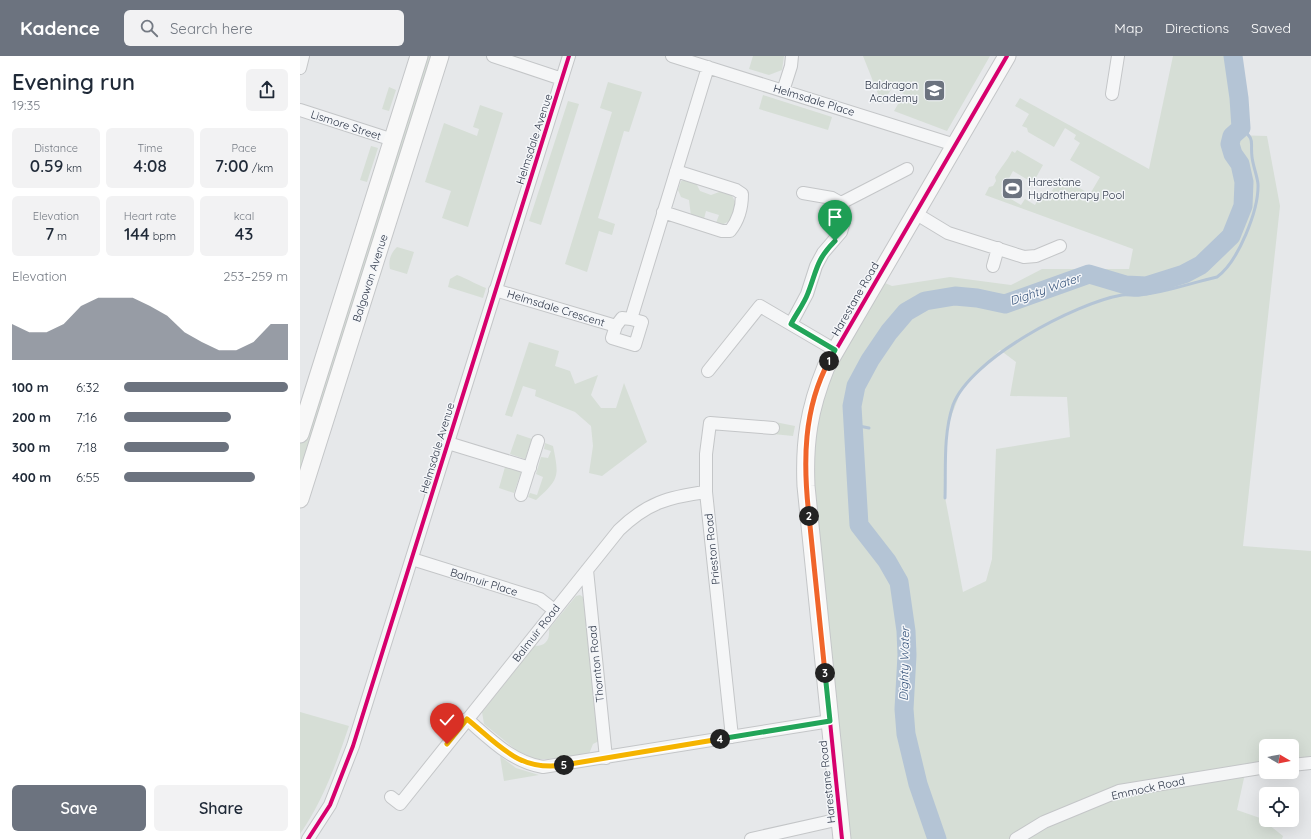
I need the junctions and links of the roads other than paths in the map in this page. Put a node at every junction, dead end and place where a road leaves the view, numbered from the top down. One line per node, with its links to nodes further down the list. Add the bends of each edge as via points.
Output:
1 (303, 56): 11 (street)
2 (419, 56): 16 (street, Balgowan Avenue)
3 (440, 56): 40 (street, Balgowan Avenue)
4 (493, 56): 12 (street)
5 (569, 56): 12 (street, Helmsdale Avenue)
6 (672, 56): 10 (street, Helmsdale Place)
7 (792, 56): 13 (street)
8 (1007, 56): 17 (street, Harestane Road)
9 (1118, 56): 14 (street)
10 (708, 67): 13 (street, Helmsdale Place); 19 (street)
11 (300, 68)
12 (562, 79): 27 (street, Helmsdale Avenue)
13 (783, 91): 17 (street, Helmsdale Place)
14 (1112, 94)
15 (300, 110): 16 (street, Lismore Street)
16 (393, 140): 34 (street, Balgowan Avenue)
17 (955, 145): 23 (street, Harestane Road)
18 (907, 169): 21 (street)
19 (676, 171): 22 (street); 22 (street, via 742,194 735,225 730,231 722,231)
20 (803, 193): 21 (street, via 832,198)
21 (840, 203): 29 (street, via 844,212 841,232 823,253 807,294)
22 (663, 212): 28 (street)
23 (915, 213): 25 (street, via 948,234); 31 (street, Harestane Road)
24 (1060, 246): 25 (street, via 1029,257)
25 (998, 248): 26 (street)
26 (993, 266)
27 (496, 290): 30 (street, Helmsdale Crescent); 36 (street, Helmsdale Avenue)
28 (631, 318): 30 (street, Helmsdale Crescent, via 622,318); 30 (street, Helmsdale Crescent, via 642,322 635,345 612,338)
29 (791, 324): 31 (street); 32 (street, via 760,306)
30 (616, 326)
31 (835, 350): 45 (street, Harestane Road, via 815,395 808,424 805,456)
32 (708, 372)
33 (773, 428): 38 (street, Prieston Road, via 710,423 706,454)
34 (300, 434)
35 (538, 441): 37 (street)
36 (448, 443): 37 (street, Helmsdale Avenue); 41 (street, Helmsdale Avenue)
37 (530, 468): 39 (street)
38 (706, 492): 42 (street, Balmuir Road, via 661,500 634,515); 46 (street, Prieston Road)
39 (521, 495)
40 (300, 499)
41 (412, 559): 43 (street, Balmuir Place, via 540,599); 53 (street, Helmsdale Avenue, via 343,776 330,805)
42 (587, 570): 43 (street, Balmuir Road); 47 (street, Thornton Road)
43 (554, 610): 44 (street, Balmuir Road)
44 (467, 719): 47 (street, via 518,760 530,765 543,767); 51 (street, Balmuir Road, via 400,804)
45 (830, 721): 46 (street); 52 (street, Harestane Road)
46 (732, 737): 47 (street)
47 (606, 758)
48 (1311, 763): 49 (street)
49 (1299, 764)
50 (1259, 768): 56 (street, Emmock Road, via 1119,791 1044,822)
51 (391, 797)
52 (840, 819): 54 (street); 55 (street, Harestane Road)
53 (308, 839)
54 (751, 839)
55 (842, 839)
56 (1016, 839)

